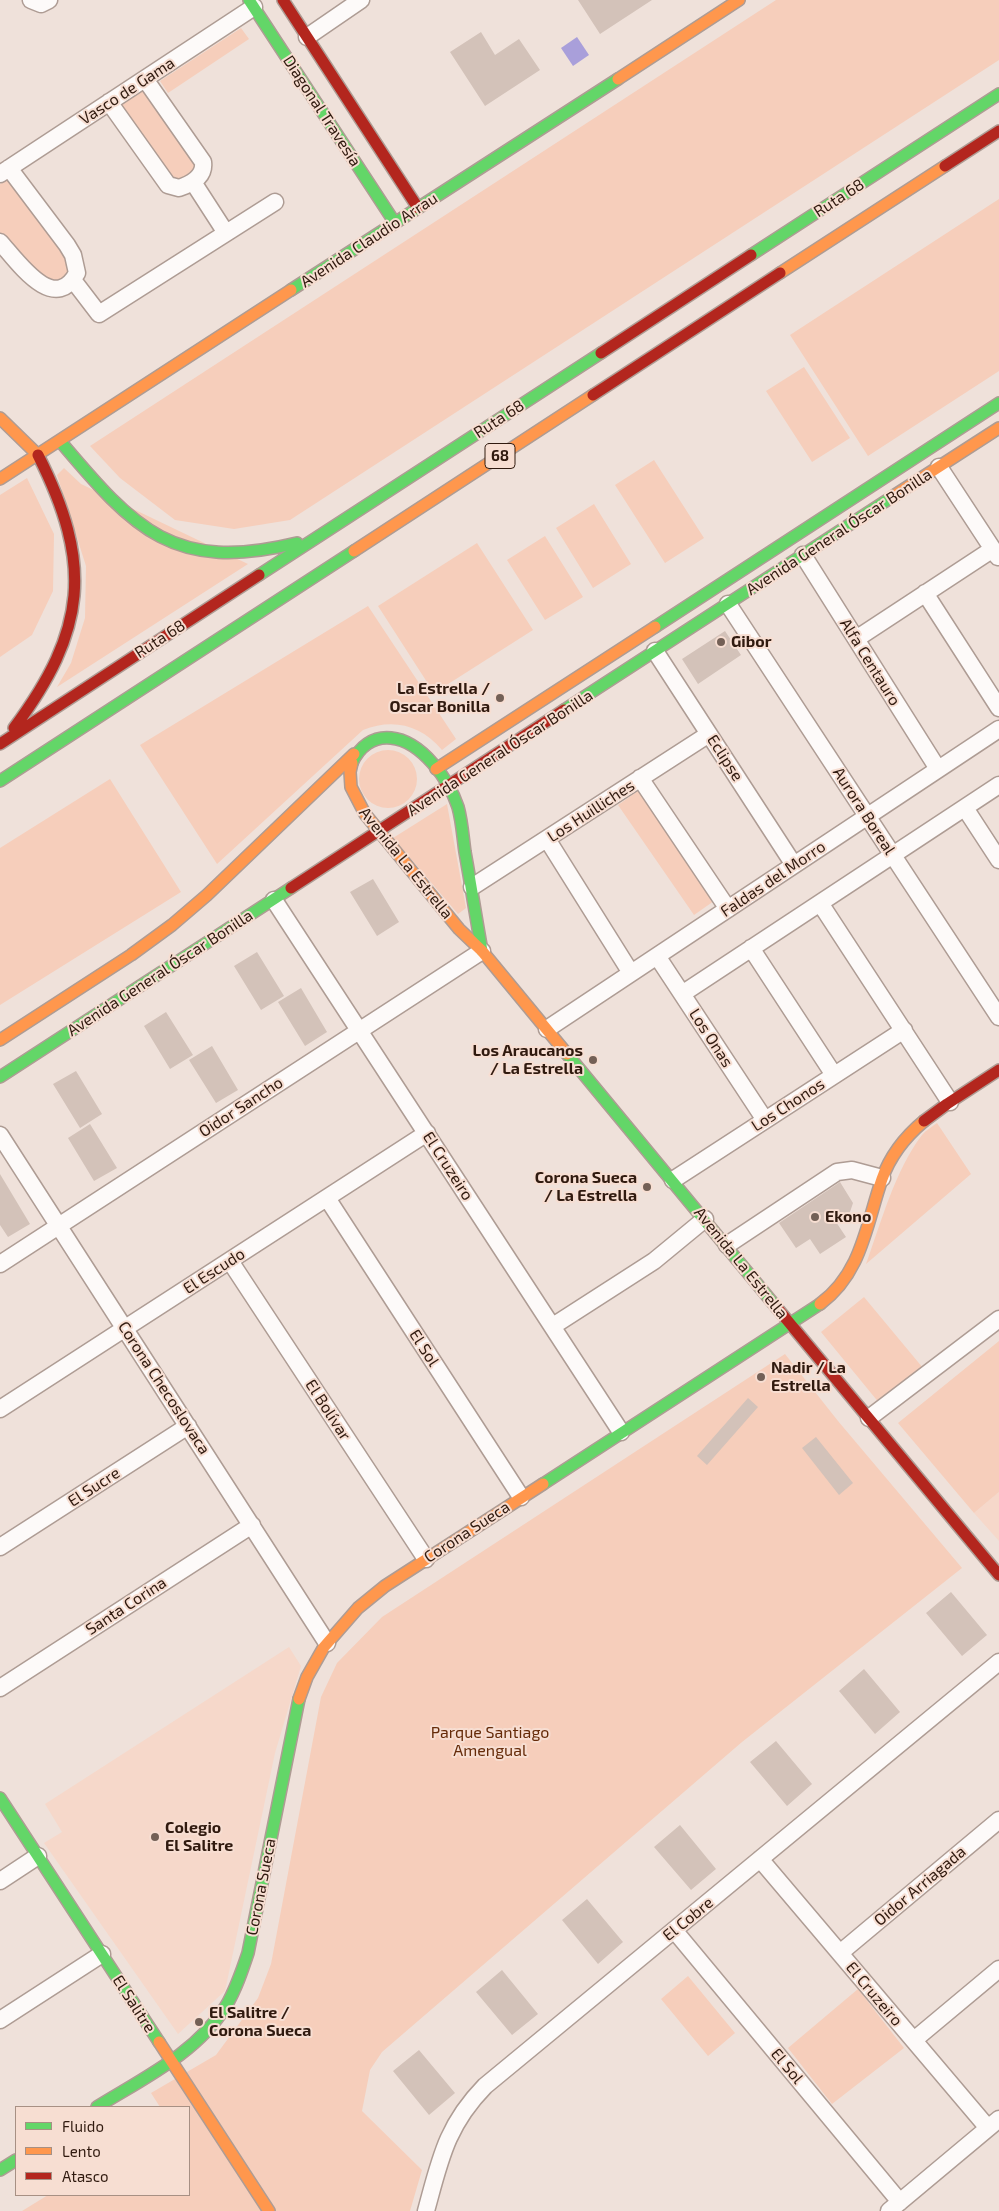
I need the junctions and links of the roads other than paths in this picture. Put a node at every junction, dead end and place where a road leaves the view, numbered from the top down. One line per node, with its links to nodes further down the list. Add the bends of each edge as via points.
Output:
1 (31, 0): 2 (street, via 38,4)
2 (49, 0)
3 (283, 0): 7 (main road, Diagonal Travesía)
4 (361, 0): 7 (street, Diagonal Travesía)
5 (739, 0): 15 (main road, Avenida Claudio Arrau)
6 (252, 4): 8 (street, Vasco de Gama); 16 (main road, Diagonal Travesía)
7 (307, 37): 15 (main road, Diagonal Travesía)
8 (145, 78): 10 (street, Vasco de Gama); 13 (street, via 203,162 202,173)
9 (999, 94): 30 (main road, Ruta 68 / 68)
10 (109, 102): 12 (street, Vasco de Gama); 13 (street, via 168,184 178,188)
11 (999, 131): 45 (main road, Ruta 68 / 68)
12 (5, 171): 19 (street, via 67,245 76,266)
13 (193, 182): 17 (street)
14 (275, 202): 17 (street)
15 (418, 208): 16 (main road, Avenida Claudio Arrau)
16 (395, 223): 23 (main road, Avenida Claudio Arrau)
17 (226, 233): 19 (street, via 99,314)
18 (0, 242): 19 (street, via 38,284 56,289)
19 (73, 280)
20 (999, 403): 42 (main road, Avenida General Óscar Bonilla)
21 (0, 418): 24 (main road)
22 (999, 428): 27 (main road, Avenida General Óscar Bonilla)
23 (60, 441): 24 (main road, Avenida Claudio Arrau); 29 (main road)
24 (38, 454): 25 (main road); 28 (main road, Avenida Claudio Arrau); 40 (main road, via 50,474 64,511 74,559 75,597 67,637 52,673 31,706)
25 (50, 459)
26 (68, 467): 29 (main road)
27 (939, 467): 31 (street); 32 (main road, Avenida General Óscar Bonilla)
28 (0, 479)
29 (105, 493): 30 (main road, via 146,530 178,546 204,553 265,550)
30 (317, 536): 40 (main road, Ruta 68 / 68)
31 (996, 554): 33 (street)
32 (803, 555): 34 (main road, Avenida General Óscar Bonilla); 35 (street, Alfa Centauro)
33 (926, 593): 35 (street); 37 (street)
34 (728, 604): 36 (main road, Avenida General Óscar Bonilla); 49 (street, Aurora Boreal)
35 (856, 638): 43 (street, Alfa Centauro)
36 (655, 652): 39 (street, Eclipse); 47 (main road, Avenida General Óscar Bonilla)
37 (999, 708)
38 (999, 729): 43 (street, Faldas del Morro)
39 (709, 734): 44 (street, Los Huilliches); 54 (street, Eclipse)
40 (0, 744)
41 (355, 753): 42 (main road, Avenida La Estrella, via 371,741 392,738 410,744); 50 (main road, Avenida La Estrella, via 349,774 350,788); 68 (main road, Avenida General Óscar Bonilla, via 172,925)
42 (436, 769): 47 (main road, Avenida La Estrella)
43 (938, 769): 49 (street, Faldas del Morro)
44 (640, 778): 51 (street, Los Huilliches); 58 (street)
45 (0, 781)
46 (999, 785): 48 (street)
47 (449, 786): 50 (main road, Avenida General Óscar Bonilla); 55 (main road, Avenida La Estrella, via 458,808)
48 (965, 808): 52 (street); 53 (street)
49 (867, 816): 52 (street, Aurora Boreal); 54 (street, Faldas del Morro)
50 (379, 831): 56 (main road, Avenida General Óscar Bonilla); 60 (main road, Avenida La Estrella, via 459,929)
51 (547, 839): 55 (street, Los Huilliches); 62 (street)
52 (893, 855): 57 (street); 64 (street, Aurora Boreal)
53 (999, 860)
54 (794, 865): 58 (street, Faldas del Morro)
55 (472, 887): 60 (main road, Avenida La Estrella)
56 (274, 900): 67 (street, El Cruzeiro); 71 (main road, Avenida General Óscar Bonilla)
57 (820, 903): 59 (street); 66 (street)
58 (728, 909): 61 (street, Faldas del Morro)
59 (751, 948): 63 (street); 70 (street)
60 (482, 951): 65 (main road, Avenida La Estrella); 67 (street, Oidor Sancho)
61 (657, 956): 62 (street, Faldas del Morro); 63 (street, Los Onas)
62 (631, 973): 65 (street, Faldas del Morro)
63 (682, 994): 73 (street, Los Onas)
64 (999, 1017)
65 (547, 1029): 77 (main road, Avenida La Estrella)
66 (904, 1030): 70 (street, Los Chonos); 72 (street)
67 (360, 1031): 74 (street, El Cruzeiro); 80 (street, Oidor Sancho)
68 (0, 1040)
69 (999, 1070): 72 (main road, Corona Sueca)
70 (834, 1075): 73 (street, Los Chonos)
71 (0, 1077)
72 (950, 1102): 76 (main road, Corona Sueca, via 912,1130 895,1152)
73 (765, 1120): 77 (street, Los Chonos)
74 (427, 1133): 78 (street, El Escudo); 86 (street, El Cruzeiro)
75 (0, 1135): 80 (street, Corona Checoslovaca)
76 (882, 1178): 81 (street, via 852,1170 837,1172); 85 (main road, Corona Sueca, via 858,1254 847,1277 828,1298)
77 (673, 1180): 79 (main road, Avenida La Estrella)
78 (327, 1198): 82 (street, El Escudo); 92 (street, El Sol)
79 (705, 1219): 81 (main road, Avenida La Estrella); 86 (street, via 645,1267)
80 (59, 1226): 83 (street, Oidor Sancho); 87 (street, Corona Checoslovaca)
81 (727, 1245): 85 (main road, Avenida La Estrella)
82 (230, 1261): 87 (street, El Escudo); 95 (street, El Bolívar)
83 (0, 1264)
84 (999, 1319): 89 (street)
85 (791, 1324): 89 (main road, Avenida La Estrella); 91 (main road, Corona Sueca)
86 (553, 1326): 91 (street, El Cruzeiro)
87 (125, 1328): 88 (street, El Escudo); 90 (street, Corona Checoslovaca)
88 (0, 1409)
89 (869, 1418): 96 (main road, Avenida La Estrella)
90 (188, 1426): 93 (street, Corona Checoslovaca); 94 (street, El Sucre)
91 (621, 1432): 92 (main road, Corona Sueca)
92 (521, 1497): 95 (main road, Corona Sueca)
93 (252, 1525): 97 (street, Corona Checoslovaca); 99 (street, Santa Corina)
94 (0, 1547)
95 (426, 1559): 97 (main road, Corona Sueca, via 368,1598)
96 (999, 1575)
97 (327, 1642): 111 (main road, Corona Sueca, via 300,1693 241,1978 229,2004 211,2027)
98 (999, 1662): 103 (street, El Cobre)
99 (0, 1688)
100 (0, 1798): 102 (main road, El Salitre)
101 (999, 1820): 106 (street, Oidor Arriagada)
102 (38, 1856): 104 (street); 107 (main road, El Salitre)
103 (760, 1859): 105 (street, El Cobre); 106 (street, El Cruzeiro)
104 (0, 1881)
105 (674, 1930): 116 (street, El Sol); 118 (street, El Cobre, via 474,2098 455,2122 443,2149)
106 (840, 1953): 110 (street, El Cruzeiro)
107 (102, 1954): 109 (street); 111 (main road, El Salitre)
108 (999, 1969): 110 (street)
109 (0, 2020)
110 (914, 2040): 113 (street, El Cruzeiro)
111 (170, 2060): 112 (main road, Corona Sueca); 117 (main road, El Salitre)
112 (99, 2106)
113 (994, 2124): 116 (street)
114 (15, 2161): 115 (main road)
115 (0, 2170)
116 (895, 2207)
117 (269, 2211)
118 (426, 2211)

